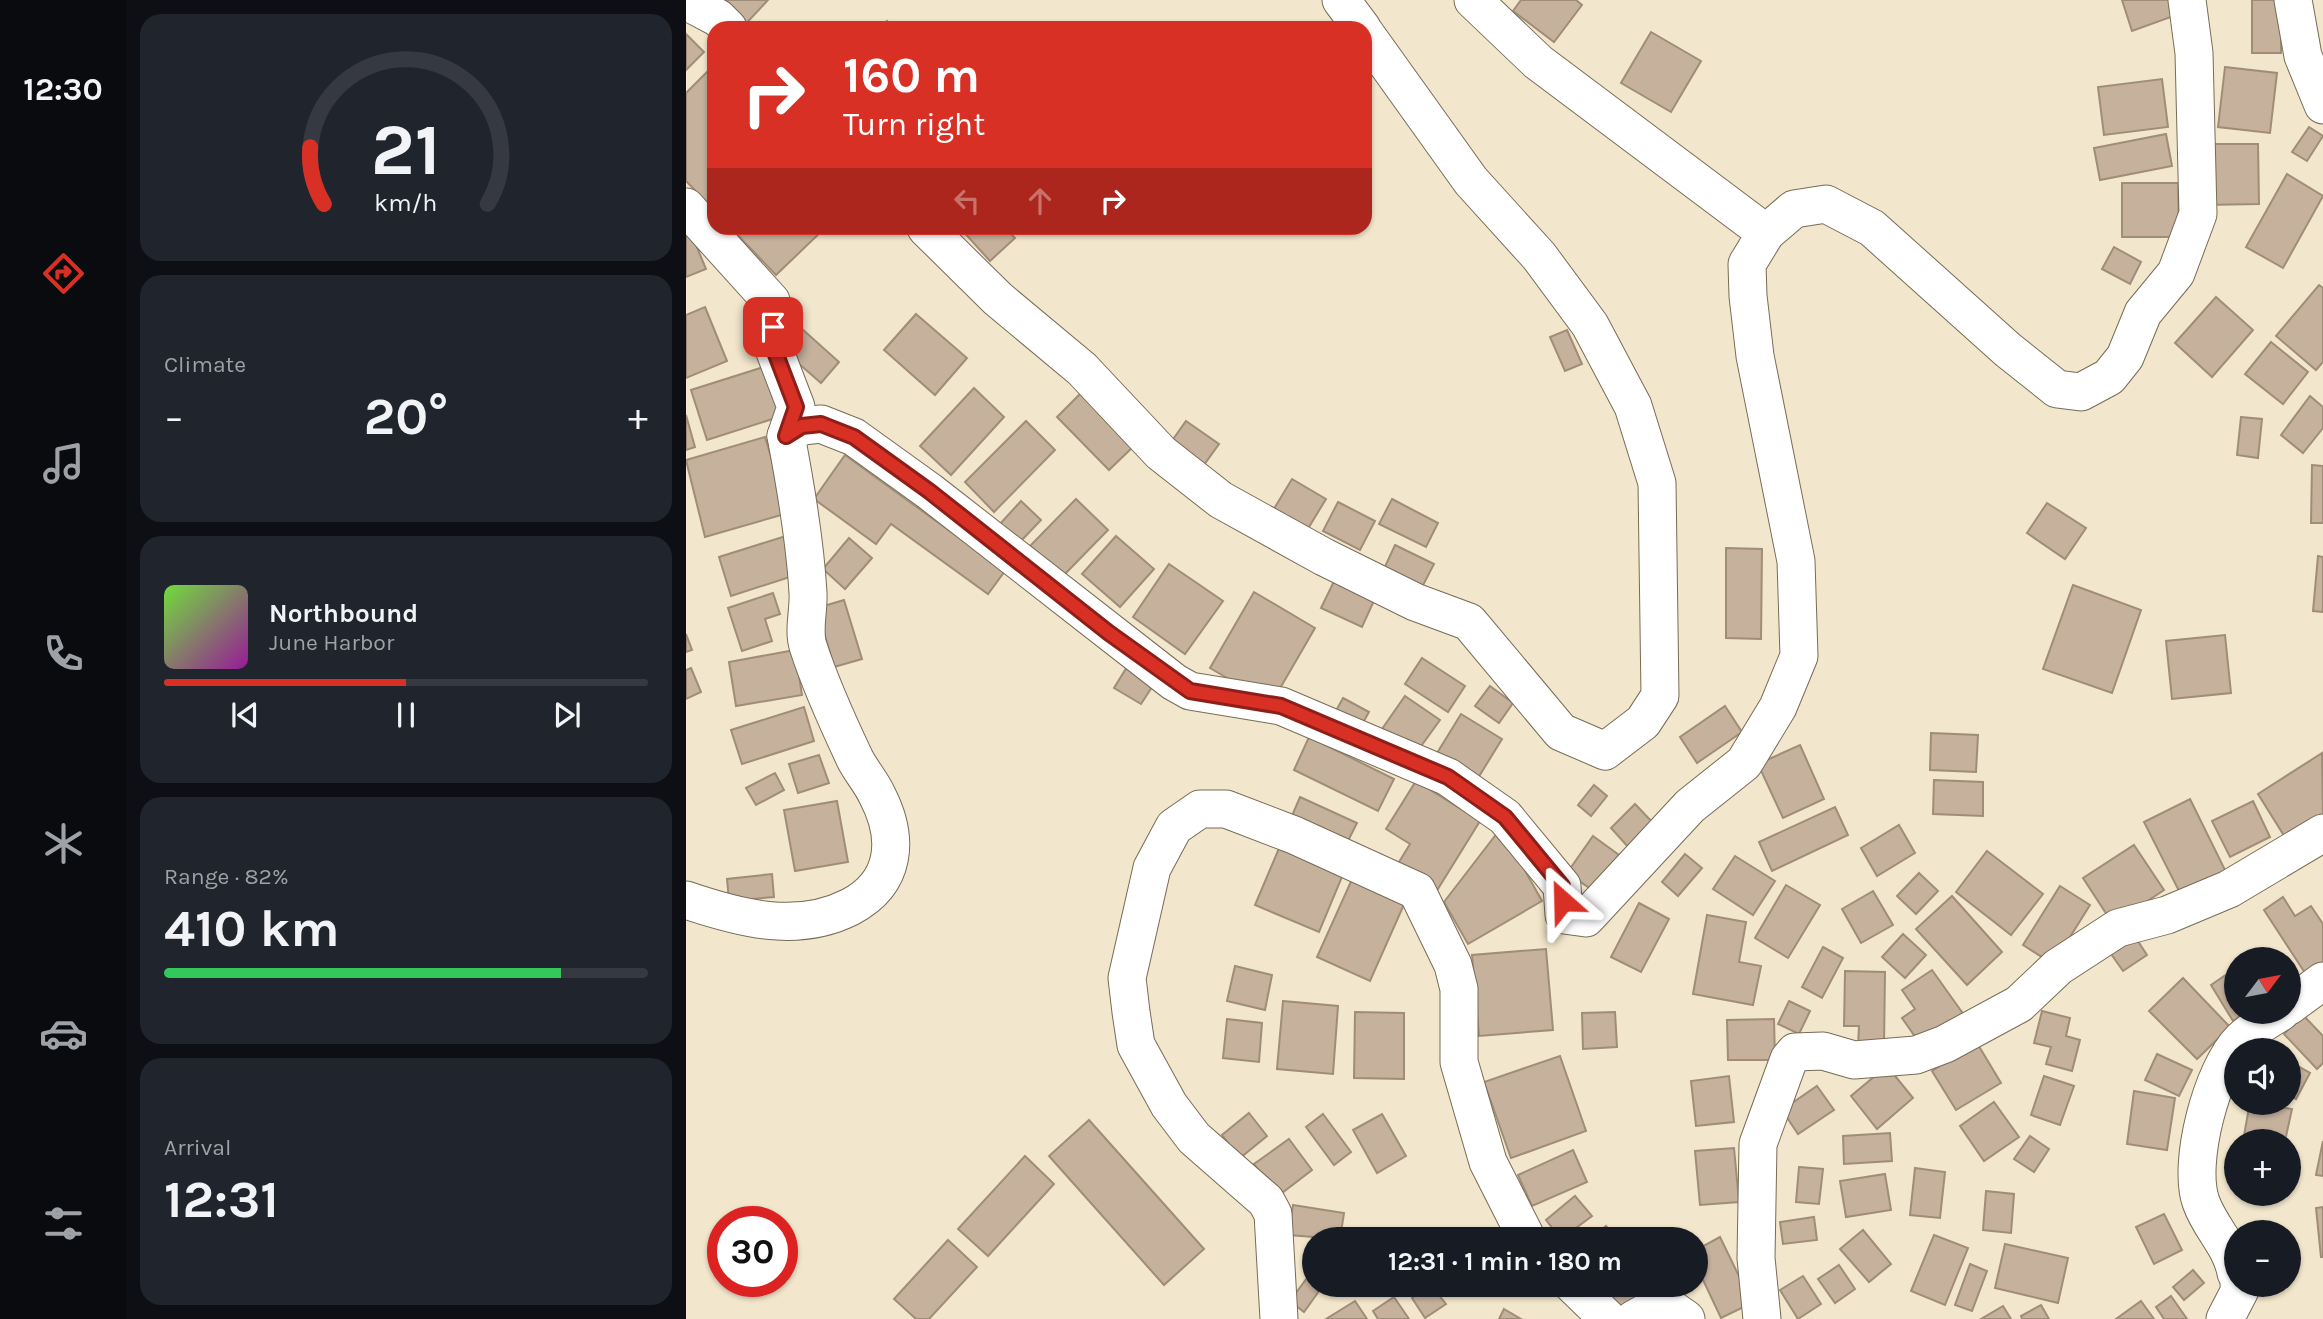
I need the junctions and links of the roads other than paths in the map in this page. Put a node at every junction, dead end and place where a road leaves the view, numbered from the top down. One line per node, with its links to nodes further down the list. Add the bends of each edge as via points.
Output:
1 (1342, 0): 7 (street)
2 (1473, 0): 12 (street, via 1538,62)
3 (2187, 0): 12 (street, via 2194,53 2197,214 2176,273 2143,313 2125,357 2109,377 2081,392 2057,389 1872,228 1826,204 1794,209)
4 (2292, 0): 9 (street, via 2303,56)
5 (686, 1): 6 (street)
6 (721, 21)
7 (1357, 21)
8 (1372, 43): 14 (street, via 1471,181 1539,256 1590,325 1633,406 1657,482 1660,696 1643,722 1605,751 1561,733 1469,622 1324,557 1221,500 1161,453 1082,369 998,299)
9 (2323, 105)
10 (686, 207): 11 (street)
11 (707, 230)
12 (1766, 233): 15 (street, via 1747,264 1748,296 1755,356 1796,561 1799,656 1777,707 1744,763 1690,806 1586,918 1564,915 1562,886 1505,817 1448,777 1281,706 1190,691 854,437 821,424 802,426)
13 (711, 235): 15 (street, via 771,301 775,352 796,407)
14 (933, 235)
15 (786, 436): 17 (street, via 800,509 808,594 807,643 856,761 888,821 891,847 886,877 869,897 831,917 783,923 731,915)
16 (2323, 832): 29 (street, via 2229,889 2166,915 2118,928 2058,967 2019,1003 1945,1044 1916,1055 1854,1060 1822,1051 1795,1052 1784,1069 1758,1144 1756,1258)
17 (686, 900)
18 (2323, 981): 19 (street)
19 (2301, 997)
20 (2263, 1024): 22 (street, via 2240,1040 2213,1090 2197,1154 2201,1203)
21 (1521, 1227): 25 (street, via 1488,1161 1459,1062 1459,989 1453,965 1417,891 1226,809 1200,809 1174,827 1152,868 1127,978 1136,1045 1169,1105 1194,1138 1266,1201 1273,1214)
22 (2224, 1240)
23 (1585, 1297): 26 (street)
24 (2236, 1297): 30 (street)
25 (1279, 1319)
26 (1608, 1319)
27 (1634, 1319): 28 (street, via 1663,1303)
28 (1686, 1319)
29 (1762, 1319)
30 (2225, 1319)

